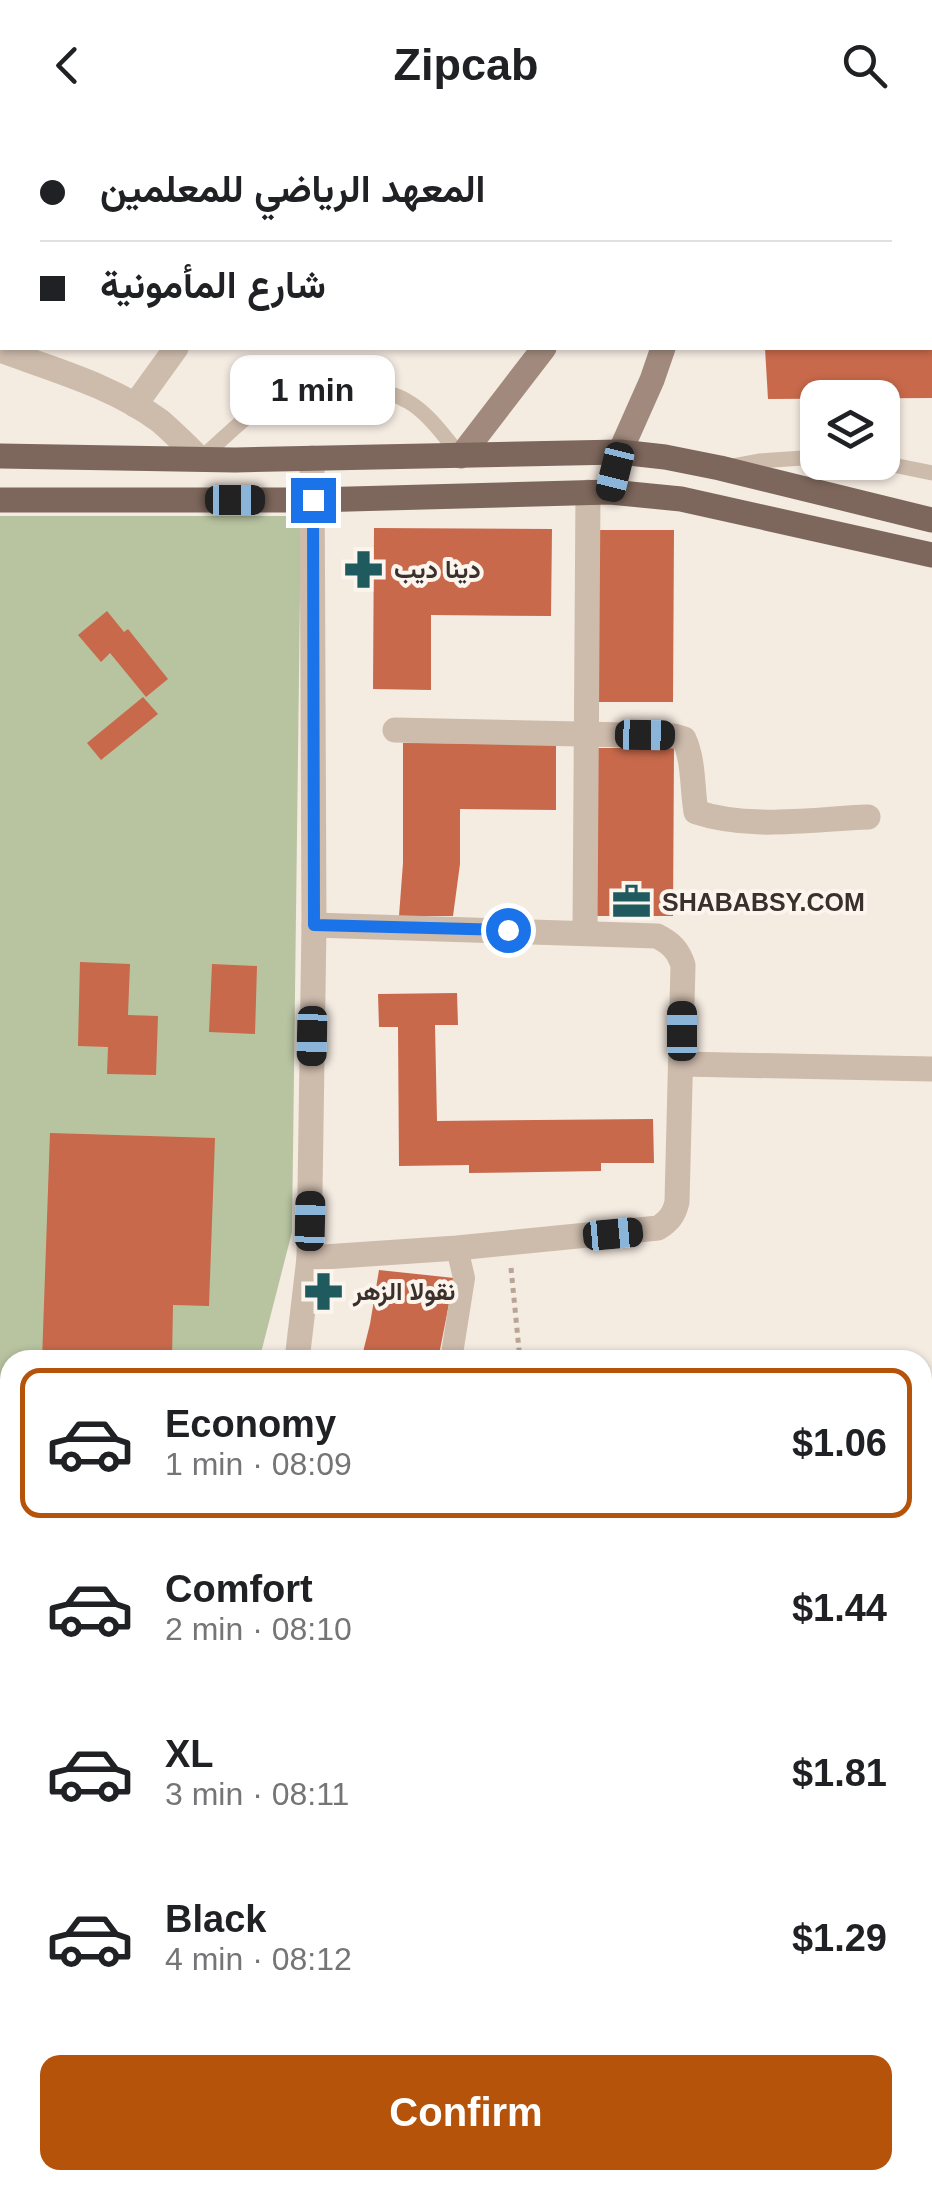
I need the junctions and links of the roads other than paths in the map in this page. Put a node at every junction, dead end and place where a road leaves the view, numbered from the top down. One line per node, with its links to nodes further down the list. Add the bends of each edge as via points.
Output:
1 (0, 350): 5 (street)
2 (175, 350): 5 (street)
3 (542, 350): 8 (main road)
4 (662, 350): 6 (main road)
5 (135, 405): 11 (street)
6 (620, 452): 8 (main road); 13 (main road); 15 (main road)
7 (0, 456): 11 (main road)
8 (462, 456): 9 (main road); 11 (lane, via 419,409 370,390 279,398)
9 (312, 458): 11 (main road); 17 (street)
10 (800, 458): 13 (lane)
11 (200, 460)
12 (900, 466): 14 (lane)
13 (720, 468): 18 (main road)
14 (932, 473)
15 (599, 492): 17 (main road); 19 (main road, via 681,499); 21 (street)
16 (0, 500): 17 (main road)
17 (313, 500): 23 (street)
18 (932, 520)
19 (932, 555)
20 (396, 730): 21 (street)
21 (586, 734): 22 (street, via 684,739 696,812 706,815 752,822); 24 (street)
22 (868, 817)
23 (314, 925): 24 (street); 28 (street)
24 (585, 932): 25 (street, via 657,936 679,953)
25 (682, 1064): 26 (street); 27 (street, via 677,1202 668,1222 648,1230)
26 (932, 1069)
27 (457, 1248): 28 (street); 30 (street, via 464,1278)
28 (309, 1258): 29 (street)
29 (298, 1350)
30 (452, 1350)

